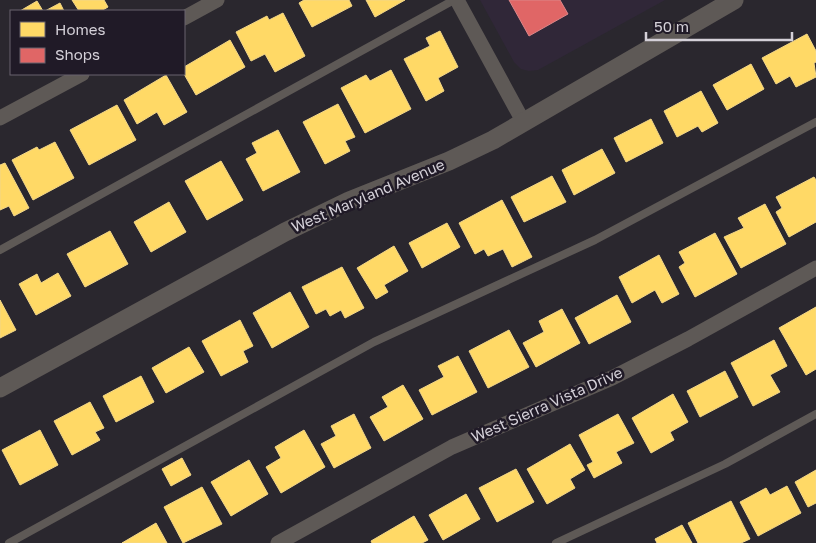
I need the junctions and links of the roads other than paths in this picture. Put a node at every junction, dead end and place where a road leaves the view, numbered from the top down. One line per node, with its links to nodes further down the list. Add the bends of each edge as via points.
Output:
1 (217, 0): 4 (street)
2 (456, 0): 8 (street); 9 (lane)
3 (734, 0): 8 (street, West Maryland Avenue)
4 (185, 17)
5 (80, 75): 6 (street)
6 (0, 118)
7 (816, 122): 13 (lane, via 594,240 374,342)
8 (524, 123): 11 (street, West Maryland Avenue, via 449,161 349,201 285,232)
9 (0, 250)
10 (816, 268): 14 (street, West Sierra Vista Drive, via 612,378 452,447)
11 (0, 388)
12 (816, 414): 15 (lane, via 725,464)
13 (9, 543)
14 (278, 543)
15 (556, 543)

